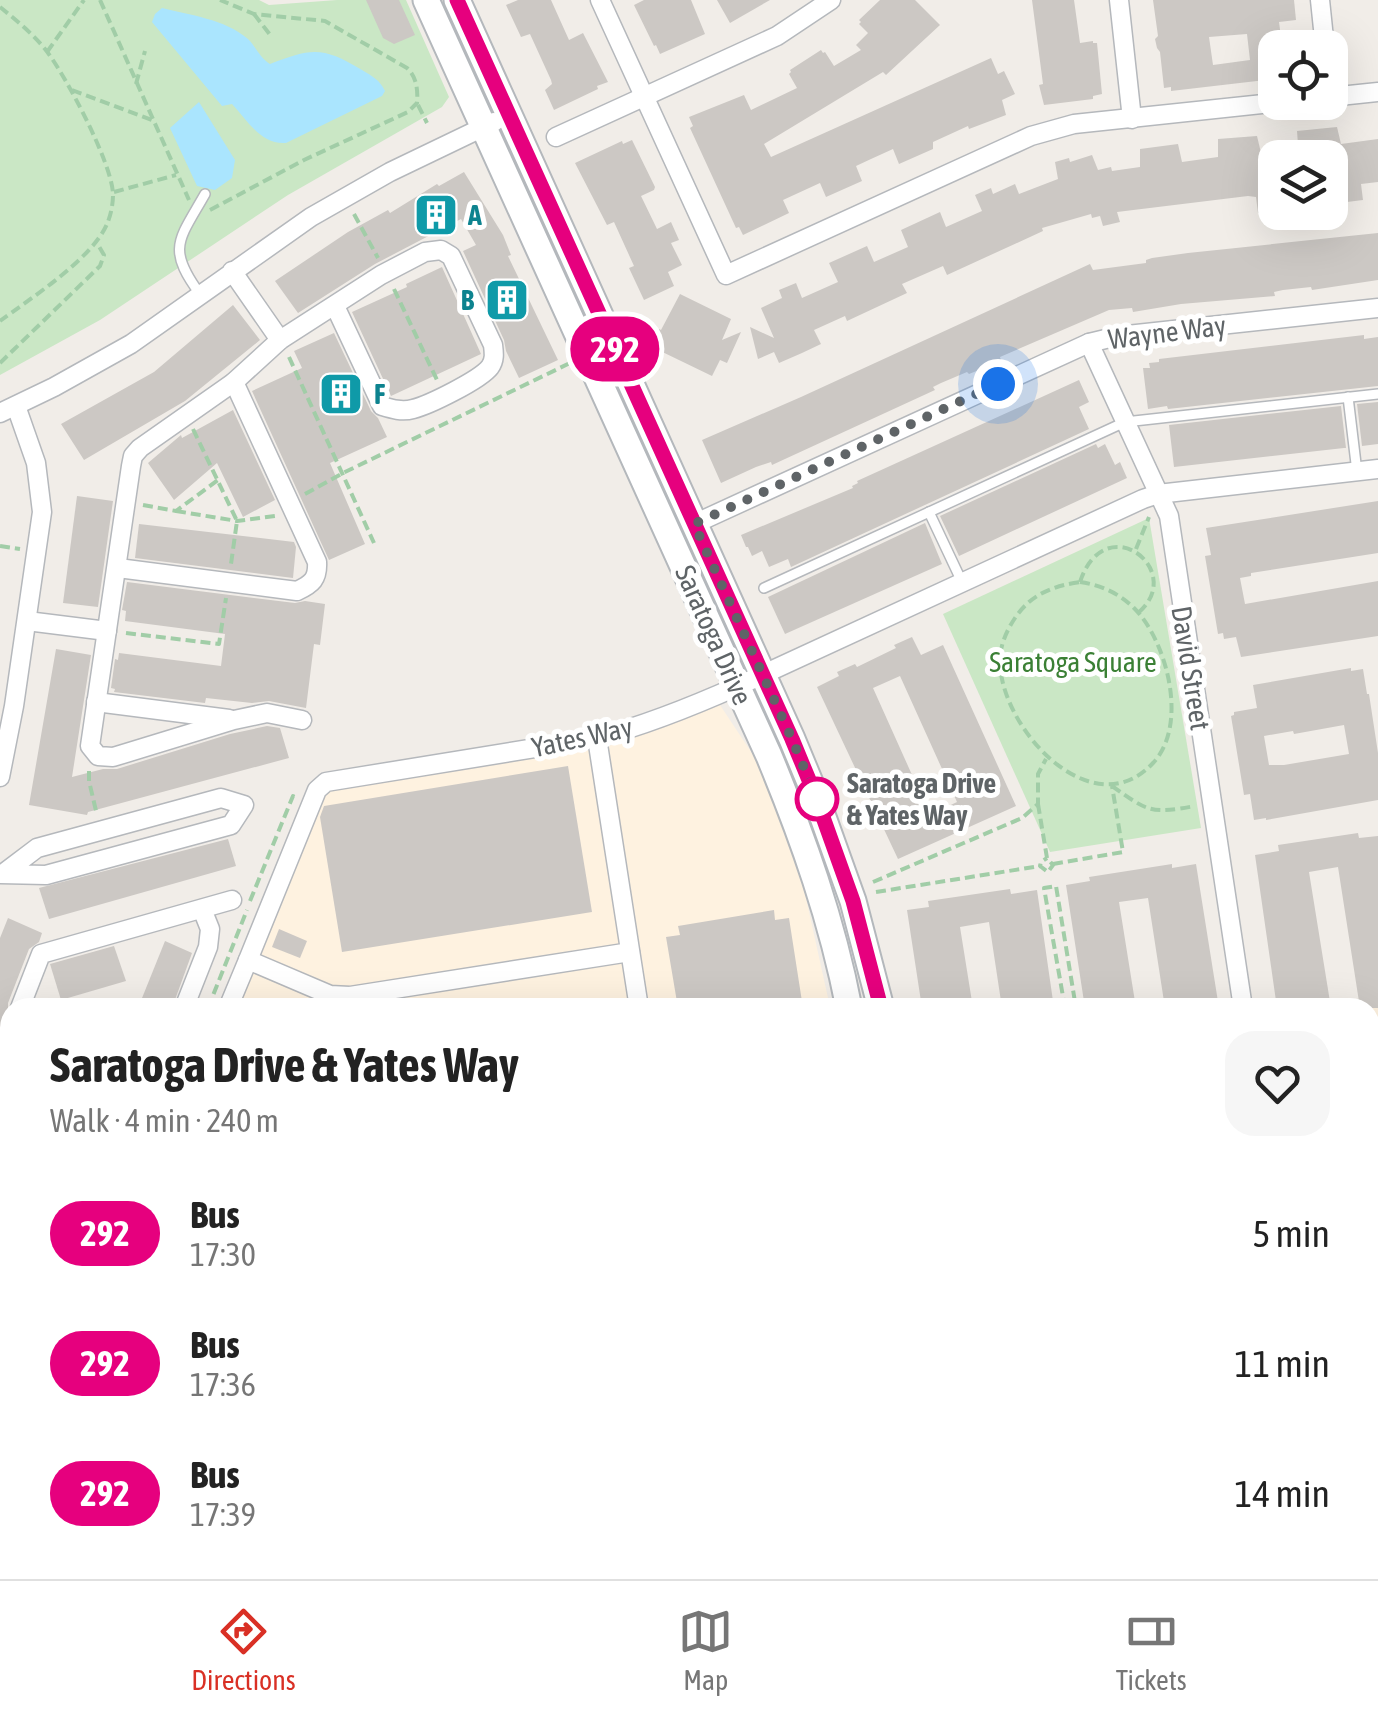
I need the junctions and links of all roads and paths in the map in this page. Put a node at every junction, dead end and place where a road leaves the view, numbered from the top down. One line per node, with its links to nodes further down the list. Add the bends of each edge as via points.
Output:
1 (84, 0): 15 (path)
2 (100, 0): 16 (path)
3 (220, 0): 11 (path)
4 (426, 0): 27 (main road, Saratoga Drive)
5 (457, 0): 23 (main road, Saratoga Drive)
6 (600, 0): 20 (street)
7 (831, 0): 20 (street, via 777,36)
8 (1118, 0): 24 (street)
9 (1320, 0): 12 (street)
10 (0, 7): 15 (path)
11 (254, 14): 13 (path); 21 (path, via 325,21 407,68)
12 (1323, 30)
13 (271, 36)
14 (145, 51): 16 (path)
15 (47, 52): 17 (path)
16 (136, 84): 25 (path)
17 (70, 90): 25 (path); 30 (path)
18 (1378, 92): 19 (street)
19 (1348, 94)
20 (644, 96): 24 (street, via 726,275 1030,136); 28 (street)
21 (417, 103): 26 (path); 33 (path, via 211,211)
22 (1258, 105): 24 (street)
23 (509, 115): 27 (street); 60 (main road, Saratoga Drive)
24 (1132, 119)
25 (152, 120): 29 (path)
26 (427, 123)
27 (484, 126): 32 (street); 43 (main road, Saratoga Drive)
28 (556, 137)
29 (176, 174): 30 (path); 33 (path)
30 (113, 192): 34 (path, via 106,228)
31 (205, 194): 33 (lane)
32 (344, 197): 35 (street); 36 (path)
33 (198, 207): 37 (lane, via 179,246 184,271)
34 (96, 241): 40 (path); 44 (path, via 104,255 100,266)
35 (232, 271): 37 (street); 41 (street)
36 (386, 272): 38 (street); 47 (path); 47 (street, via 440,250 458,266 495,356 477,380)
37 (200, 294): 49 (street, via 131,344)
38 (335, 306): 41 (street); 47 (street, via 382,406 412,410)
39 (1378, 308): 42 (street, Wayne Way)
40 (0, 322)
41 (280, 340): 45 (street); 53 (path)
42 (1090, 343): 50 (street, David Street); 60 (street, Wayne Way)
43 (587, 354): 53 (path); 71 (main road, Saratoga Drive)
44 (0, 363)
45 (234, 382): 56 (street, via 140,448); 57 (street)
46 (1378, 394): 48 (lane)
47 (444, 395)
48 (1348, 397): 50 (lane); 52 (lane)
49 (8, 410): 68 (street, via 36,463 42,512)
50 (1126, 422): 55 (street, David Street); 59 (lane)
51 (1378, 469): 52 (street, Yates Way)
52 (1357, 472): 55 (street, Yates Way)
53 (342, 474): 57 (path); 61 (path)
54 (218, 480): 58 (path)
55 (1158, 494): 62 (path); 65 (street, Yates Way); 82 (street, David Street, via 1168,516)
56 (126, 502): 58 (path); 63 (street)
57 (292, 508): 58 (path, via 238,521); 63 (street, via 318,574 297,591)
58 (176, 511)
59 (929, 512): 65 (lane); 66 (lane)
60 (694, 524): 70 (main road, Saratoga Drive)
61 (374, 543)
62 (1135, 551): 64 (path, via 1098,552); 67 (path, via 1152,570 1154,587)
63 (118, 568): 69 (street)
64 (1080, 582): 67 (path, via 1099,584); 77 (path, via 1057,585 1020,610 1000,658 1011,707)
65 (962, 583): 70 (street, Yates Way)
66 (764, 588)
67 (1138, 613): 79 (path, via 1161,650 1171,724 1156,760)
68 (27, 620): 69 (street); 78 (street)
69 (108, 630): 72 (street)
70 (763, 675): 71 (street, Yates Way); 100 (main road, Saratoga Drive, via 834,846)
71 (738, 686): 75 (street, Yates Way); 99 (main road, Saratoga Drive, via 810,862)
72 (96, 702): 73 (street); 76 (street)
73 (234, 720): 74 (street, via 266,713); 76 (street, via 113,757 98,756)
74 (302, 720)
75 (597, 738): 80 (street, Yates Way, via 326,782); 92 (street)
76 (90, 746): 83 (path, via 89,781)
77 (1048, 758): 79 (path); 81 (path, via 1038,774)
78 (0, 776)
79 (1112, 786): 82 (path, via 1160,812); 85 (path, via 1123,852)
80 (311, 804): 93 (street); 96 (path, via 293,796)
81 (1038, 804): 84 (path); 88 (path, via 1022,818)
82 (1212, 804): 103 (street, David Street)
83 (100, 831): 87 (street, via 37,848); 87 (street, via 221,798 244,805 231,824 212,830 46,876)
84 (1048, 858): 85 (path); 86 (path)
85 (1053, 864): 86 (path, via 1048,872)
86 (1040, 866): 89 (path)
87 (2, 874)
88 (873, 882)
89 (876, 892)
90 (232, 900): 91 (street)
91 (202, 909): 94 (street, via 41,954); 95 (street, via 209,938)
92 (630, 952): 93 (street, via 350,996); 98 (street)
93 (248, 960): 97 (street)
94 (24, 998)
95 (188, 998)
96 (212, 998)
97 (232, 998)
98 (637, 998)
99 (847, 998)
100 (878, 998)
101 (1063, 998): 102 (path, via 1044,888 1056,886)
102 (1074, 998)
103 (1241, 998)

